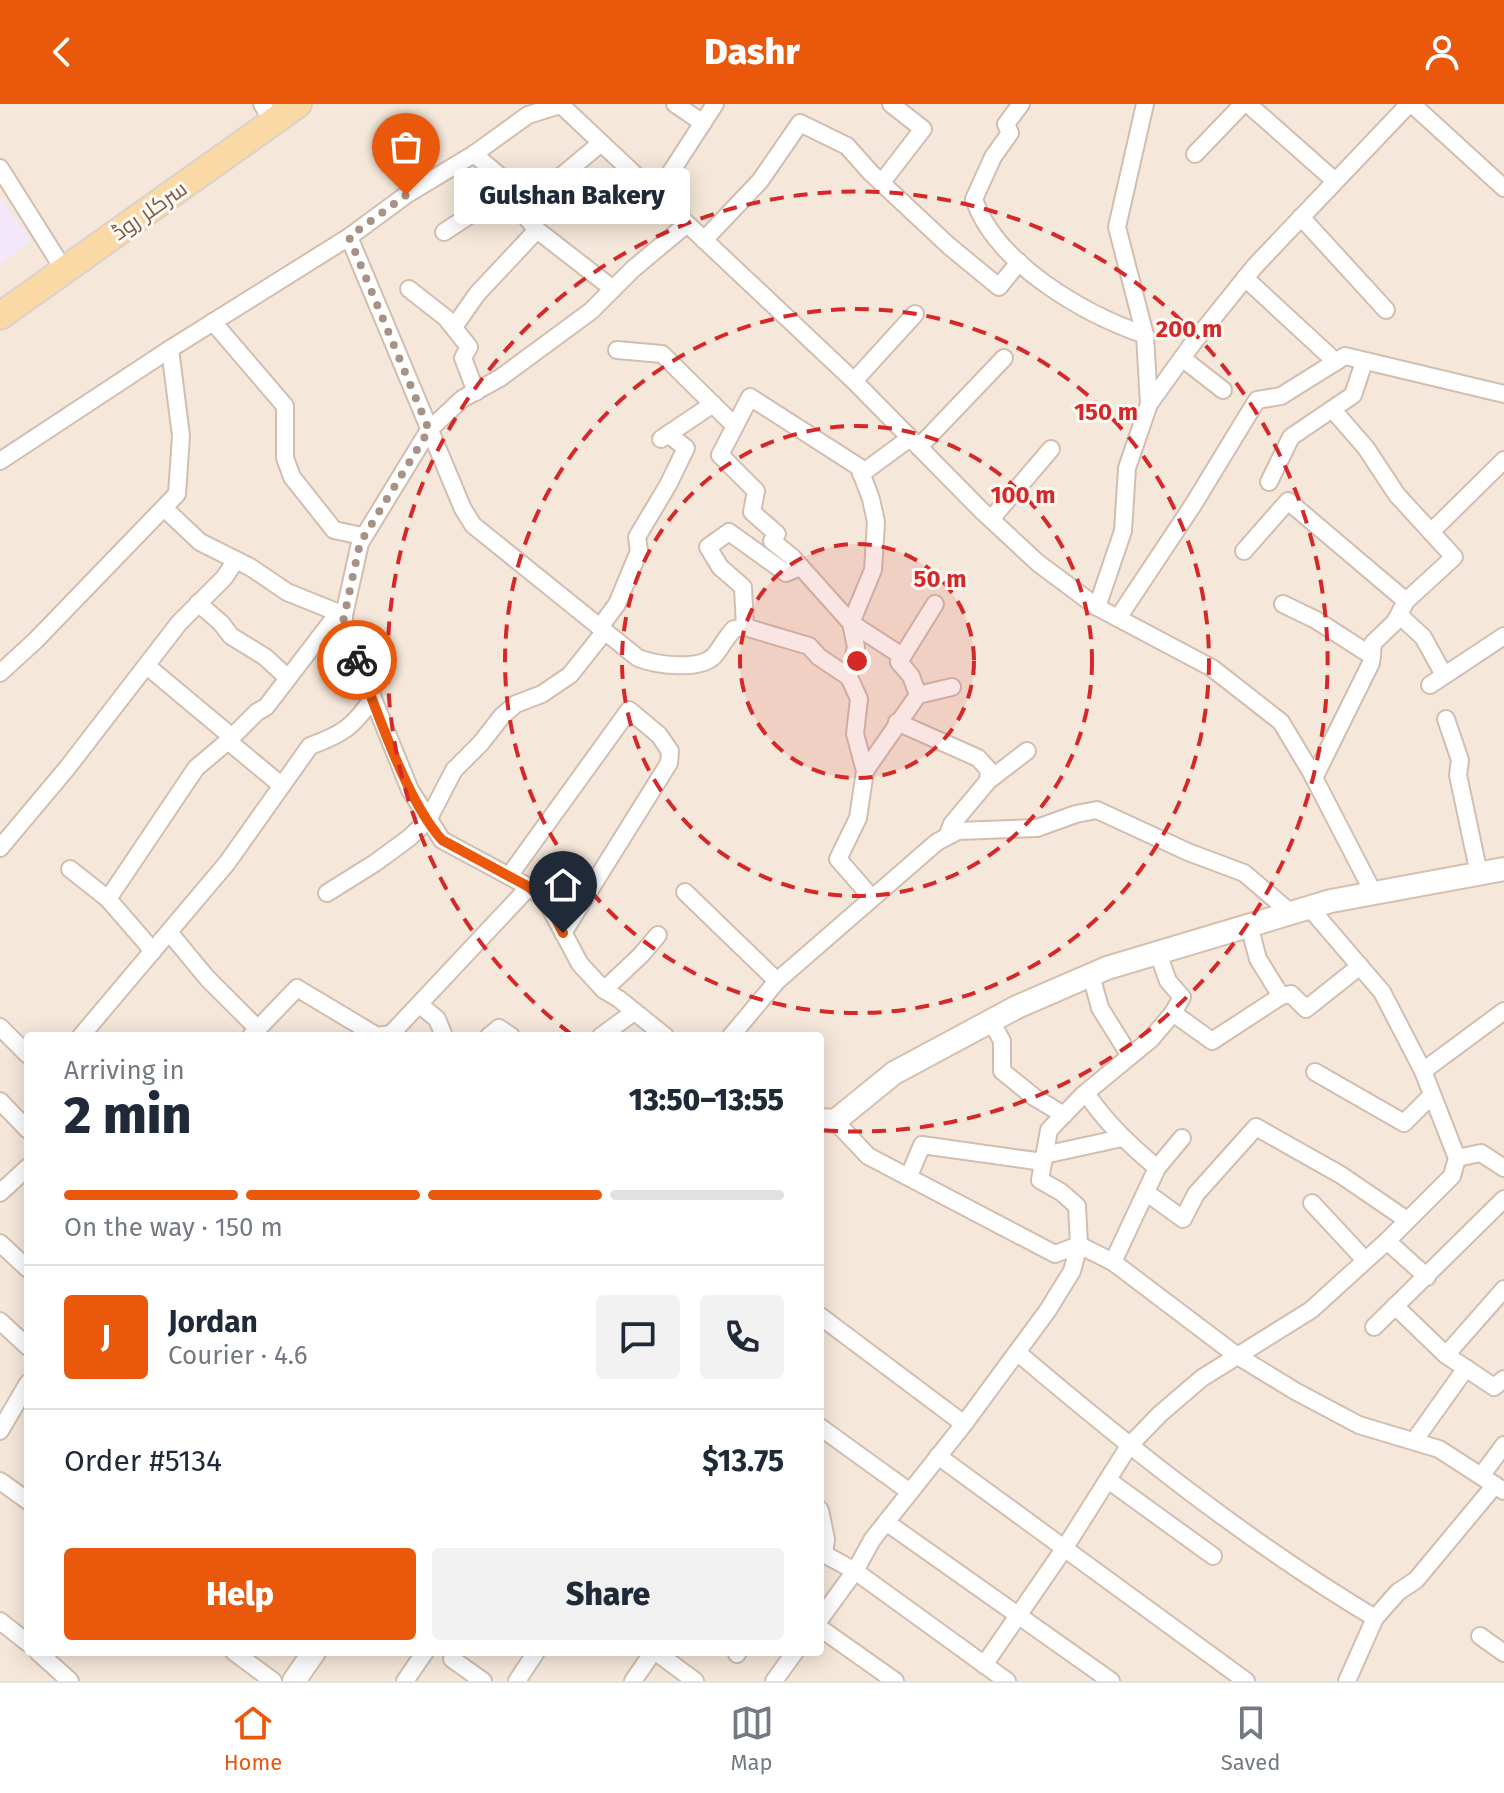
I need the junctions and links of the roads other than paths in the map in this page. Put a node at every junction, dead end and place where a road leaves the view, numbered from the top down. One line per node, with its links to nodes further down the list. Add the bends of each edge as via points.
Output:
1 (298, 104): 10 (main road, سرکلر روڈ)
2 (561, 104): 12 (street); 13 (street, via 528,115)
3 (675, 104): 11 (street)
4 (715, 104): 11 (street)
5 (1021, 104): 29 (street, via 1006,124 1010,133 974,199 980,216)
6 (1145, 104): 39 (street, via 1117,227)
7 (1245, 104): 14 (street); 16 (street)
8 (1411, 104): 16 (street); 18 (street)
9 (894, 105): 17 (street, via 923,129)
10 (268, 113): 30 (main road, سرکلر روڈ)
11 (703, 123): 21 (street)
12 (601, 143): 19 (street, via 558,179); 21 (street)
13 (474, 154): 20 (street, via 508,183); 27 (street)
14 (1195, 154)
15 (0, 168): 30 (street)
16 (1335, 181): 23 (street)
17 (882, 182): 28 (street, via 847,146 800,123 760,181); 29 (street, via 999,287)
18 (1504, 188)
19 (569, 189): 22 (street); 25 (street)
20 (505, 192): 25 (street); 26 (street)
21 (656, 195): 24 (street)
22 (584, 206)
23 (1301, 217): 31 (street); 34 (street)
24 (687, 224): 28 (street); 33 (street)
25 (534, 227): 33 (street); 38 (street)
26 (444, 232)
27 (349, 237): 37 (street); 54 (street)
28 (704, 240): 46 (street)
29 (1019, 262): 39 (street, via 1077,304)
30 (64, 270): 36 (main road, سرکلر روڈ)
31 (1245, 278): 43 (street); 44 (street)
32 (409, 289): 38 (street)
33 (613, 289): 48 (street, via 579,320)
34 (1386, 310)
35 (915, 314): 46 (street)
36 (0, 316)
37 (213, 322): 40 (street); 64 (street, via 285,406 285,458 292,477 334,530)
38 (454, 327): 48 (street, via 469,347 463,358)
39 (1145, 335): 51 (street)
40 (170, 349): 58 (street); 61 (street, via 181,436 177,494)
41 (617, 350): 50 (street, via 662,354)
42 (1004, 358): 55 (street)
43 (1182, 358): 47 (street); 51 (street)
44 (1336, 362): 45 (street, via 1345,356); 74 (street, via 1281,396 1257,400)
45 (1364, 362): 49 (street); 52 (street, via 1353,395)
46 (854, 381): 55 (street)
47 (1223, 390)
48 (476, 392): 54 (street)
49 (1504, 394)
50 (713, 404): 53 (street); 77 (street, via 664,436 686,448 637,537 639,551)
51 (1149, 404): 71 (street, via 1127,468 1123,531)
52 (1333, 410): 60 (street, via 1291,437); 63 (street)
53 (735, 426): 59 (street, via 750,397 859,467); 67 (street, via 720,455 756,491 752,512 777,534 772,541)
54 (429, 430): 64 (street); 77 (street, via 473,525)
55 (915, 442): 59 (street); 62 (street)
56 (1051, 449): 62 (street)
57 (1504, 460): 63 (street)
58 (0, 461)
59 (861, 474): 75 (street, via 876,522 873,570)
60 (1269, 482)
61 (164, 508): 66 (street, via 200,542); 82 (street)
62 (991, 519): 71 (street)
63 (1431, 532): 72 (street, via 1454,557)
64 (362, 536): 73 (street)
65 (1244, 551): 72 (street, via 1288,501)
66 (236, 560): 68 (street); 73 (street, via 287,592)
67 (800, 567): 75 (street); 76 (street, via 786,573 729,532 708,547 720,567 743,587)
68 (198, 603): 81 (street); 84 (street, via 231,636)
69 (935, 604): 79 (street)
70 (1283, 604): 80 (street)
71 (1097, 607): 74 (street)
72 (1403, 608): 78 (street, via 1423,637 1437,680); 80 (street, via 1373,643)
73 (341, 614): 84 (street); 87 (street)
74 (1118, 618): 93 (street, via 1212,668 1281,722)
75 (851, 623): 79 (street); 83 (street, via 856,647)
76 (745, 627): 77 (street, via 734,629 712,659 668,665 638,658); 83 (street, via 809,646)
77 (603, 629): 96 (street, via 570,675 502,716 454,770)
78 (1504, 636)
79 (902, 656): 86 (street, via 899,662)
80 (1372, 656): 93 (street)
81 (147, 666): 90 (street); 98 (street)
82 (0, 673)
83 (849, 677): 92 (street, via 859,699 855,734)
84 (288, 678): 90 (street, via 266,707)
85 (952, 687): 86 (street)
86 (918, 695): 89 (street)
87 (373, 698): 95 (street, via 357,721 310,746); 96 (street, via 410,790)
88 (1446, 719): 101 (street, via 1460,760 1458,775)
89 (897, 722): 92 (street); 94 (street, via 978,758 989,770)
90 (230, 739): 95 (street); 108 (street, via 196,768)
91 (1027, 751): 94 (street)
92 (865, 771): 107 (street, via 858,818 838,859)
93 (1314, 778): 106 (street)
94 (988, 781): 97 (street)
95 (281, 785): 111 (street, via 227,863)
96 (428, 820): 102 (street, via 442,840); 105 (street)
97 (948, 834): 107 (street); 109 (street, via 1037,828 1097,810 1244,873)
98 (3, 837)
99 (70, 869): 108 (street)
100 (1504, 869): 101 (main road)
101 (1479, 874): 106 (main road)
102 (509, 876): 103 (street); 112 (street, via 629,710 659,735 670,751 669,763)
103 (529, 887): 112 (street, via 549,906); 121 (street)
104 (685, 892): 118 (street)
105 (327, 893)
106 (1374, 894): 109 (main road)
107 (872, 898): 118 (street)
108 (108, 899): 114 (street)
109 (1300, 910): 110 (main road); 116 (street)
110 (1249, 925): 115 (main road); 120 (street, via 1258,959)
111 (169, 932): 114 (street); 128 (street)
112 (563, 933): 119 (street, via 580,964)
113 (658, 935): 119 (street)
114 (153, 951): 127 (street)
115 (1158, 953): 117 (main road); 124 (street, via 1168,981 1182,997)
116 (1360, 966): 120 (street, via 1306,1009 1291,994); 137 (street, via 1382,992)
117 (1091, 975): 125 (main road); 136 (street, via 1100,1008)
118 (777, 981): 134 (street)
119 (604, 990): 123 (street)
120 (1281, 996): 124 (street, via 1212,1041)
121 (420, 1005): 130 (street); 131 (street, via 437,1019)
122 (1504, 1011): 137 (street)
123 (634, 1012): 132 (street); 133 (street)
124 (1173, 1013): 136 (street)
125 (991, 1021): 142 (street, via 1002,1041 1002,1071); 143 (main road, via 894,1073)
126 (0, 1027): 135 (street)
127 (84, 1032)
128 (254, 1032): 129 (street, via 297,988)
129 (370, 1032)
130 (395, 1032)
131 (442, 1032)
132 (606, 1032)
133 (660, 1032)
134 (734, 1032)
135 (24, 1051)
136 (1130, 1056): 139 (street)
137 (1423, 1071): 140 (street)
138 (1315, 1072): 140 (street, via 1404,1123)
139 (1086, 1093): 142 (street); 145 (street)
140 (1432, 1095): 148 (street)
141 (0, 1101): 144 (street)
142 (1064, 1115): 147 (street, via 1049,1130)
143 (828, 1121): 152 (street, via 868,1156)
144 (24, 1126)
145 (1122, 1138): 147 (street); 149 (street)
146 (1182, 1138): 149 (street)
147 (1044, 1158): 152 (street, via 922,1145); 160 (street, via 1040,1180 1077,1206)
148 (1457, 1158): 150 (street, via 1481,1153); 157 (street, via 1452,1176)
149 (1157, 1168): 154 (street)
150 (1504, 1168)
151 (24, 1171): 153 (street)
152 (909, 1176): 160 (street, via 1055,1254)
153 (0, 1193)
154 (1147, 1193): 157 (street, via 1183,1219 1196,1194 1256,1127); 162 (street)
155 (1504, 1199): 164 (street)
156 (1312, 1203): 161 (street)
157 (1407, 1220): 158 (street)
158 (1387, 1241): 161 (street); 164 (street)
159 (0, 1243): 163 (street)
160 (1079, 1245): 162 (street); 171 (street, via 1072,1271)
161 (1365, 1260): 172 (street, via 1311,1310)
162 (1113, 1262): 172 (street)
163 (24, 1265)
164 (1427, 1277): 166 (street)
165 (1504, 1289): 173 (street)
166 (1395, 1306): 169 (street); 173 (street)
167 (824, 1319): 178 (street)
168 (0, 1321): 170 (street)
169 (1374, 1327)
170 (24, 1343)
171 (1017, 1352): 178 (street); 182 (street)
172 (1236, 1355): 180 (street, via 1359,1425); 182 (street, via 1191,1387)
173 (1446, 1355): 174 (street)
174 (1466, 1368): 175 (street, via 1494,1387); 180 (street)
175 (1503, 1381)
176 (24, 1389): 177 (street)
177 (2, 1422)
178 (964, 1424): 183 (street)
179 (824, 1430): 187 (street)
180 (1414, 1441): 186 (street, via 1439,1449)
181 (1504, 1445): 186 (street)
182 (1129, 1446): 184 (street); 196 (street, via 1329,1591)
183 (938, 1456): 187 (street); 190 (street)
184 (1108, 1480): 190 (street); 191 (street)
185 (0, 1481): 188 (street)
186 (1493, 1484): 196 (street, via 1416,1580)
187 (910, 1492): 189 (street)
188 (24, 1498)
189 (886, 1522): 193 (street); 195 (street)
190 (1064, 1549): 195 (street); 224 (street)
191 (1213, 1556)
192 (824, 1558): 193 (street)
193 (855, 1571): 194 (street); 211 (street)
194 (824, 1614)
195 (1017, 1617): 211 (street); 223 (street)
196 (1375, 1618): 225 (street)
197 (0, 1621): 200 (street)
198 (824, 1631): 221 (street)
199 (1480, 1636): 201 (street)
200 (24, 1640)
201 (1504, 1653)
202 (42, 1656): 212 (street)
203 (239, 1656): 213 (street)
204 (311, 1656): 214 (main road)
205 (422, 1656): 215 (street)
206 (533, 1656): 217 (street)
207 (651, 1656): 218 (street)
208 (660, 1656): 219 (street)
209 (792, 1656): 220 (street)
210 (452, 1659): 216 (street)
211 (984, 1665): 222 (street)
212 (70, 1681)
213 (273, 1681)
214 (294, 1681)
215 (405, 1681)
216 (483, 1681)
217 (517, 1681)
218 (633, 1681)
219 (695, 1681)
220 (774, 1681)
221 (895, 1681)
222 (1007, 1681)
223 (1111, 1681)
224 (1246, 1681)
225 (1347, 1681)

